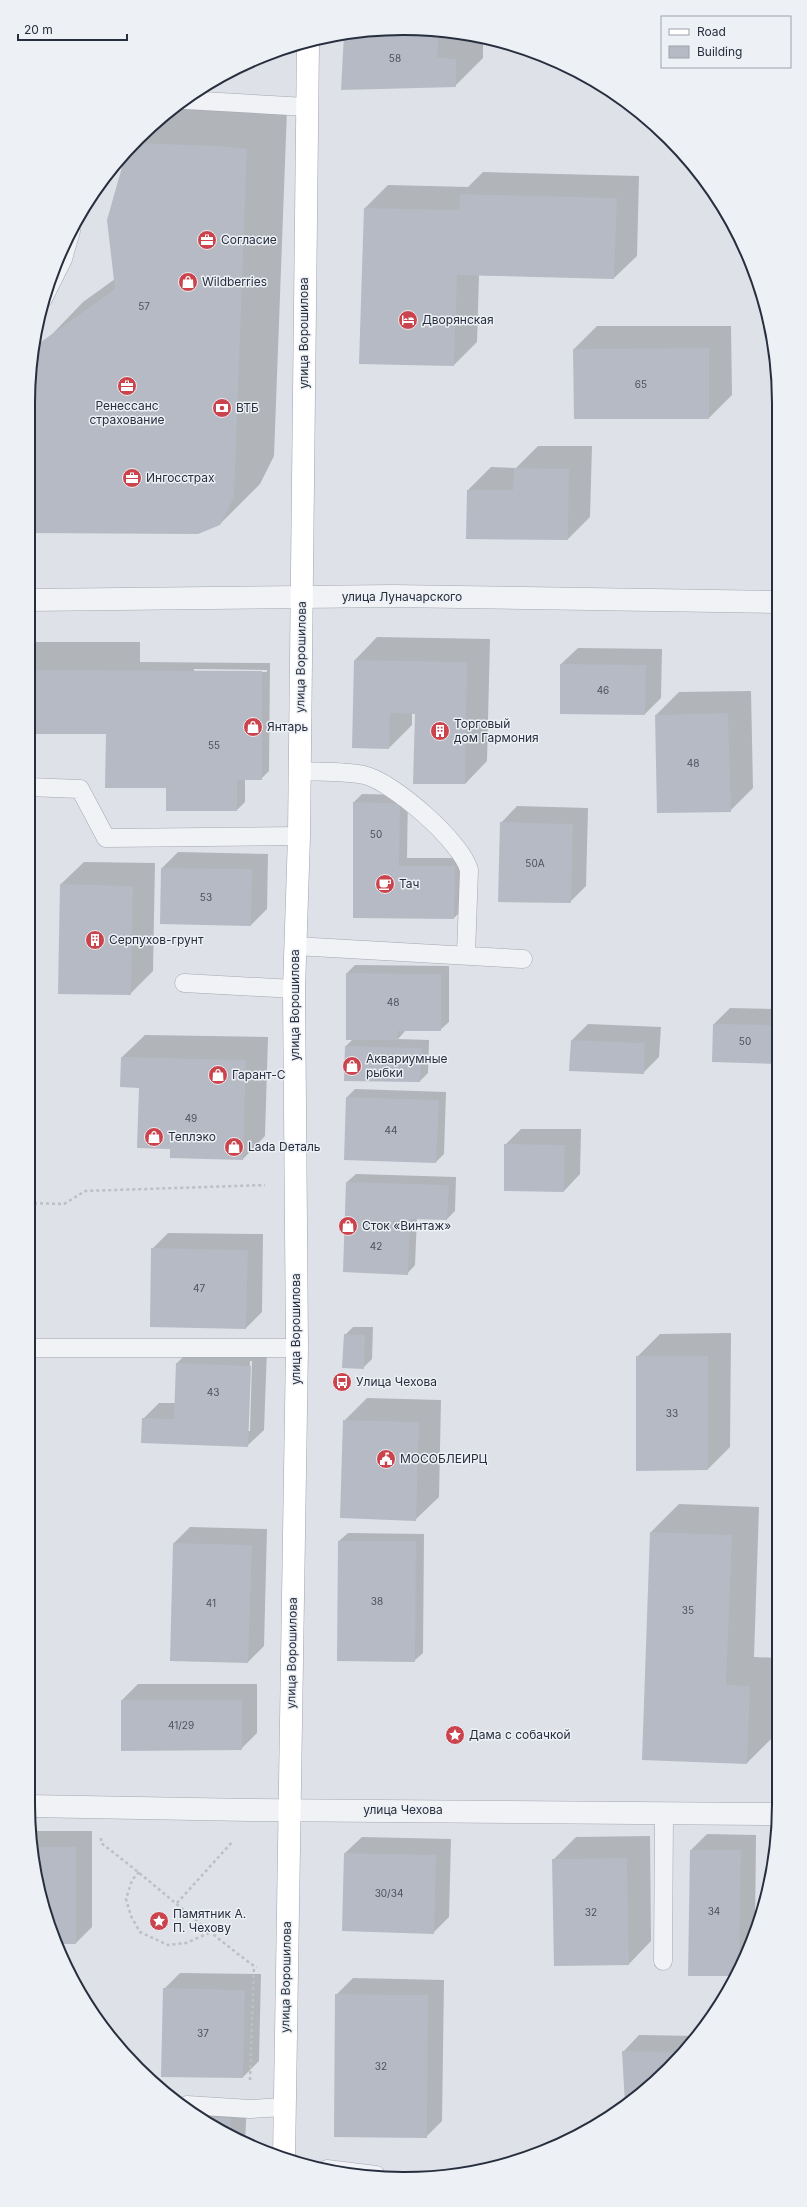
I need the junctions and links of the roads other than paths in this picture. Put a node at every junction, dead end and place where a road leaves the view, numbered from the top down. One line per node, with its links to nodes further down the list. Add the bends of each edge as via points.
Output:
1 (308, 48): 3 (main road, улица Ворошилова)
2 (197, 98): 3 (lane)
3 (306, 107): 4 (main road, улица Ворошилова)
4 (302, 597): 5 (street, улица Луначарского); 6 (street, улица Луначарского); 7 (main road, улица Ворошилова)
5 (35, 600)
6 (772, 602)
7 (300, 771): 9 (main road, улица Ворошилова); 11 (lane, via 364,775 384,783 449,838 466,861 468,870)
8 (35, 787): 9 (lane, via 80,789 106,838)
9 (299, 836): 10 (main road, улица Ворошилова)
10 (295, 946): 11 (lane); 14 (main road, улица Ворошилова)
11 (466, 954): 12 (lane)
12 (523, 959)
13 (184, 983): 14 (lane)
14 (294, 990): 16 (main road, улица Ворошилова)
15 (35, 1348): 16 (lane)
16 (297, 1348): 18 (main road, улица Ворошилова)
17 (35, 1806): 18 (street, улица Чехова)
18 (290, 1810): 19 (street, улица Чехова); 23 (main road, улица Ворошилова)
19 (664, 1813): 20 (street, улица Чехова); 21 (lane)
20 (772, 1814)
21 (664, 1961)
22 (192, 2105): 23 (lane, via 250,2109)
23 (284, 2107): 24 (main road, улица Ворошилова)
24 (284, 2152)

